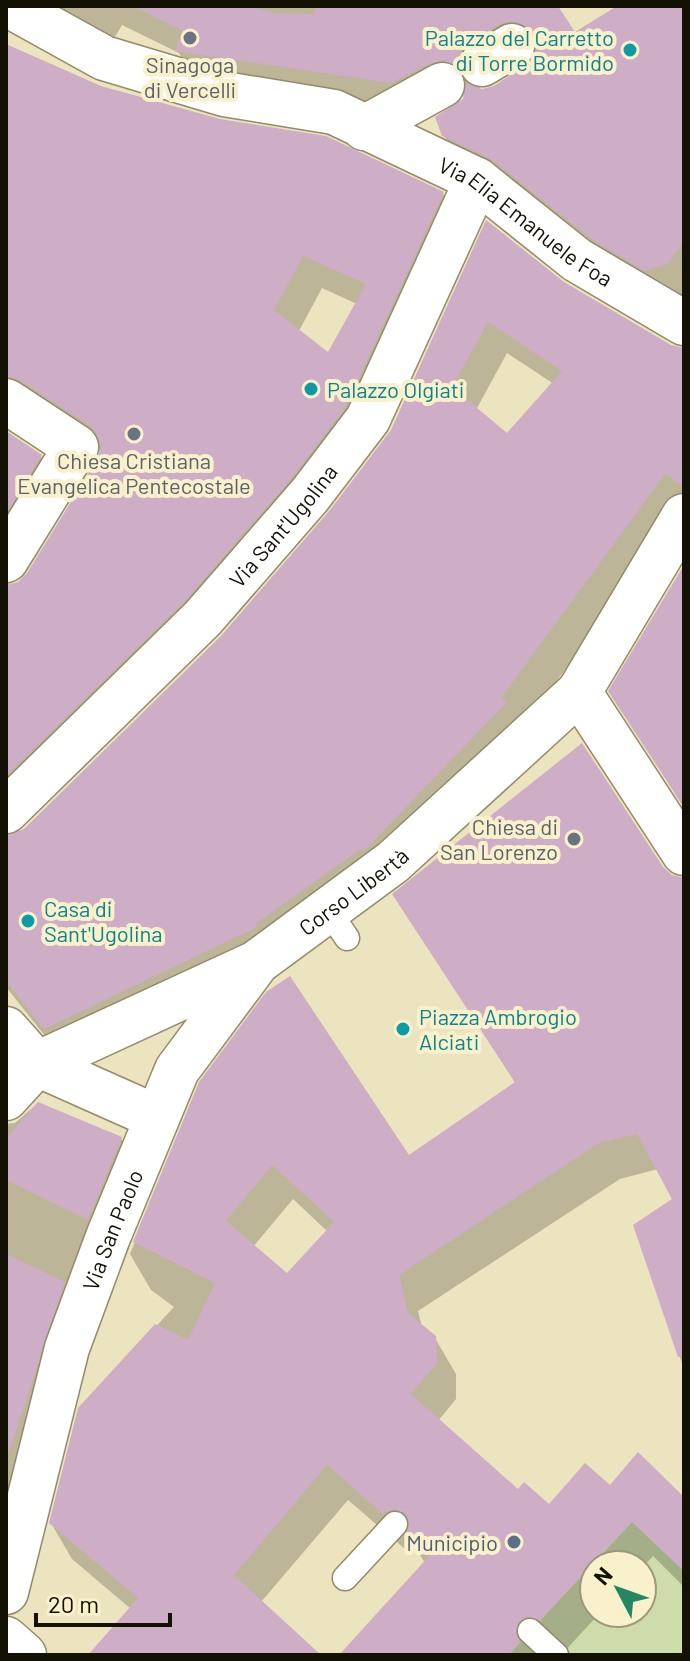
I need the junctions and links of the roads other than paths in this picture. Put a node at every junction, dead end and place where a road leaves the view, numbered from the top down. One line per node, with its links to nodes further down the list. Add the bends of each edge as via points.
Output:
1 (10, 6): 2 (street, Via Elia Emanuele Foa)
2 (59, 18): 4 (street, Via Elia Emanuele Foa, via 104,58 224,94 334,112)
3 (442, 85): 4 (street)
4 (364, 128): 5 (street, Via Elia Emanuele Foa)
5 (477, 180): 6 (street, Via Elia Emanuele Foa, via 577,260); 11 (street, Via Sant'Ugolina, via 368,419 203,618)
6 (684, 323)
7 (6, 401): 9 (street, via 76,447)
8 (684, 516): 10 (street, Corso Libertà)
9 (6, 560)
10 (579, 692): 12 (street); 13 (street, Corso Libertà, via 393,862 337,924)
11 (6, 811)
12 (684, 853)
13 (256, 963): 15 (street, Corso Libertà); 17 (street, Via San Paolo, via 177,1070)
14 (6, 1029): 15 (street)
15 (37, 1064): 16 (street, Corso Libertà); 17 (street)
16 (6, 1098)
17 (156, 1117): 20 (street, Via San Paolo, via 67,1348)
18 (395, 1524): 19 (lane)
19 (345, 1578)
20 (6, 1592)
21 (530, 1631): 24 (lane)
22 (6, 1639): 23 (street)
23 (24, 1655)
24 (556, 1655)

